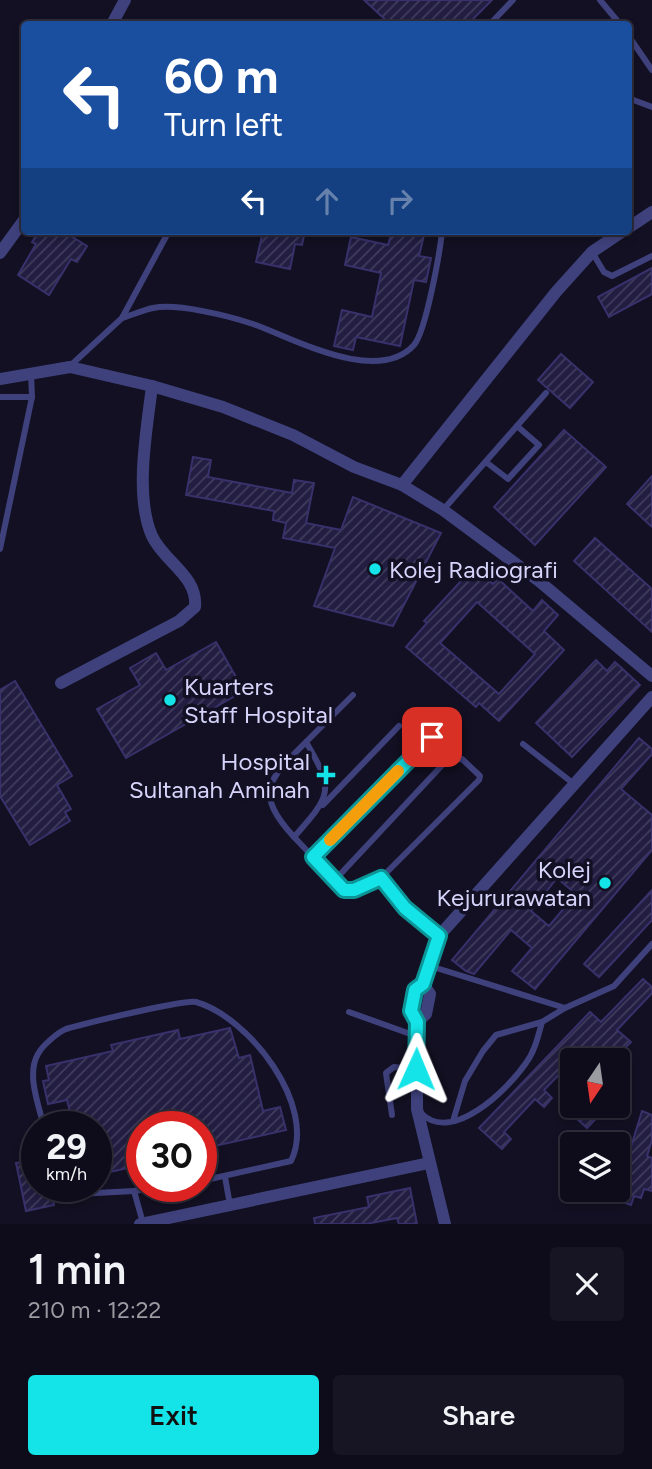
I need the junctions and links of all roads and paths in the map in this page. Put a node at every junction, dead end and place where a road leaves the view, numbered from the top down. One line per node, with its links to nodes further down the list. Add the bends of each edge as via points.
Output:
1 (125, 0): 4 (street)
2 (513, 0): 5 (lane)
3 (600, 0): 6 (lane)
4 (114, 21)
5 (493, 21)
6 (618, 21)
7 (632, 41): 8 (lane)
8 (652, 69)
9 (632, 100): 10 (lane)
10 (652, 107)
11 (652, 212): 13 (street)
12 (21, 224): 18 (street)
13 (632, 225)
14 (167, 235): 20 (lane)
15 (441, 235): 20 (lane, via 422,327 415,344 399,355 346,359 252,324 191,310 155,307)
16 (617, 235): 17 (street)
17 (592, 252): 19 (lane, via 604,272 612,276); 30 (street)
18 (0, 253)
19 (652, 256)
20 (122, 318): 21 (lane)
21 (70, 367): 22 (street); 24 (street)
22 (32, 373): 23 (street); 27 (lane)
23 (0, 379)
24 (152, 386): 30 (street, via 223,407); 34 (street, via 144,508 152,536 190,582 195,607 179,621)
25 (546, 393): 28 (lane)
26 (0, 397): 27 (lane)
27 (32, 397): 32 (lane)
28 (517, 426): 29 (lane); 29 (lane, via 539,445 508,479)
29 (486, 462): 31 (lane)
30 (402, 485): 31 (street)
31 (443, 510): 33 (street, via 539,581)
32 (0, 549)
33 (652, 676)
34 (61, 683)
35 (352, 695): 39 (lane)
36 (652, 697): 41 (street)
37 (399, 726): 42 (lane)
38 (432, 737): 44 (lane)
39 (306, 741): 42 (lane, via 323,771); 43 (lane, via 273,775 270,798 273,814)
40 (523, 744): 41 (lane)
41 (574, 783): 47 (street)
42 (322, 806): 43 (lane)
43 (294, 837): 44 (lane)
44 (313, 857): 46 (lane)
45 (381, 878): 46 (lane, via 354,890 344,890); 46 (lane, via 479,780 462,759 447,760); 47 (lane, via 405,908)
46 (334, 881)
47 (439, 936): 49 (street)
48 (652, 944): 50 (lane, via 614,986)
49 (430, 966): 50 (lane); 53 (street, via 423,984 430,994 426,1014 417,1022)
50 (565, 1008): 52 (lane)
51 (349, 1012): 53 (lane)
52 (542, 1022): 58 (lane, via 528,1060 508,1085 478,1111); 58 (lane, via 496,1035 464,1081)
53 (417, 1037): 54 (street)
54 (416, 1069): 55 (street); 57 (lane, via 394,1067 386,1073)
55 (417, 1109): 58 (lane, via 428,1120); 59 (street)
56 (40, 1111): 60 (lane, via 33,1077 38,1054 63,1030 193,1001 232,1019 266,1054 282,1081 296,1124 291,1161)
57 (392, 1115)
58 (453, 1121)
59 (429, 1163): 63 (street); 65 (street)
60 (225, 1177): 61 (lane); 63 (lane)
61 (217, 1178)
62 (136, 1202): 64 (lane)
63 (230, 1205): 64 (street)
64 (141, 1224)
65 (445, 1224)

